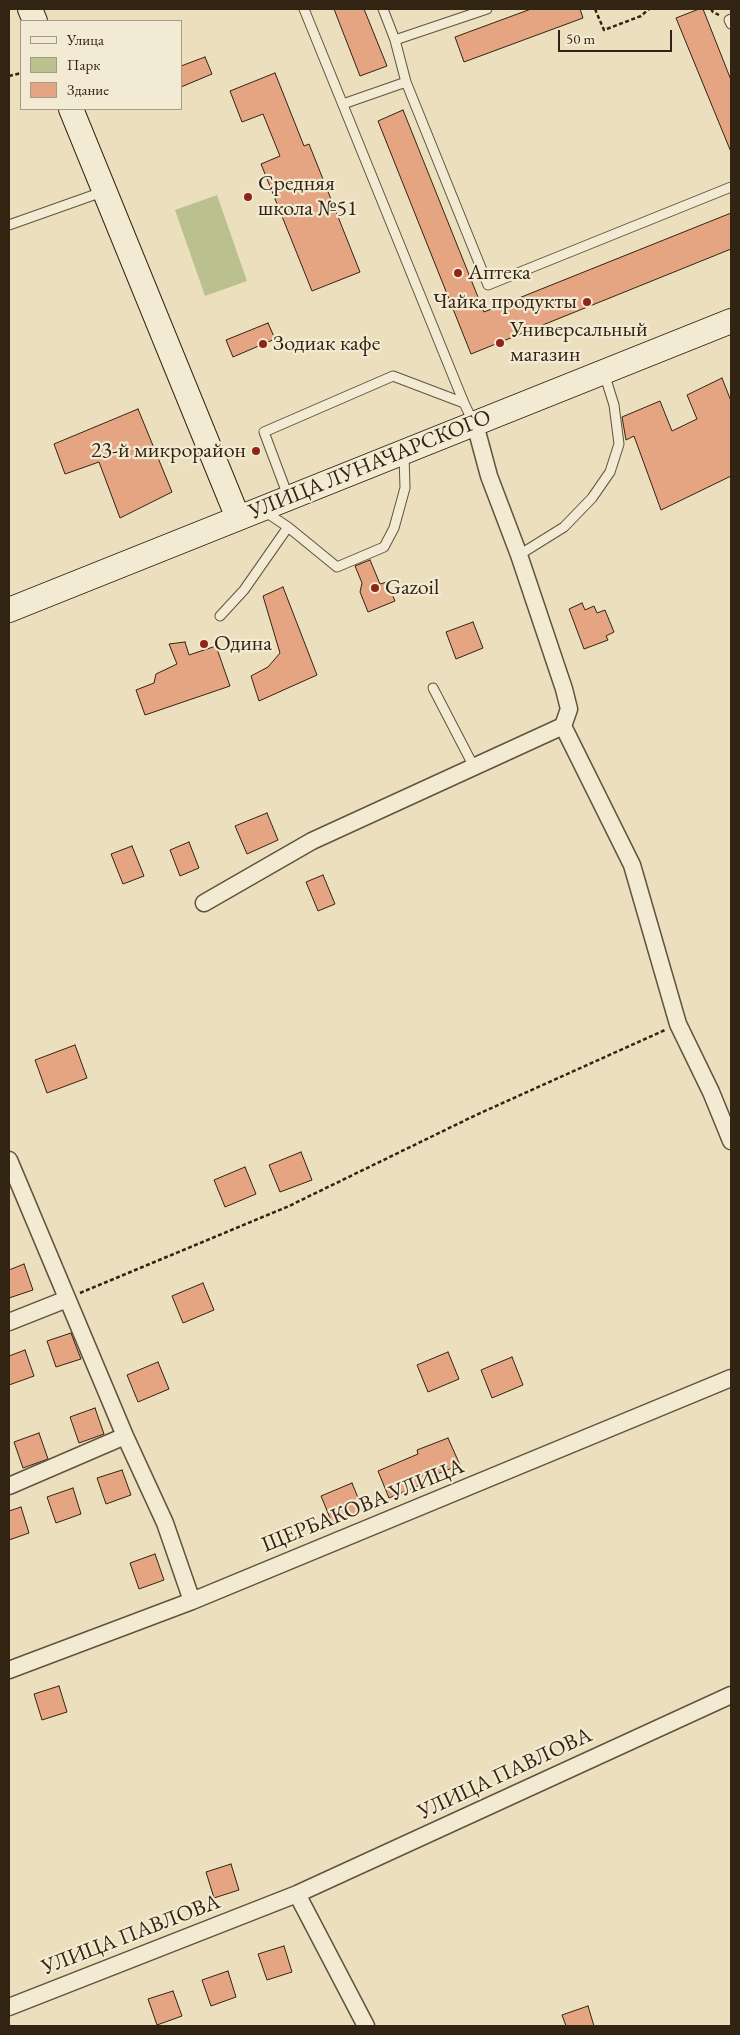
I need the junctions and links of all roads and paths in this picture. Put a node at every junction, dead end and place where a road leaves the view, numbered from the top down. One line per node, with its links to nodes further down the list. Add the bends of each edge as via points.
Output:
1 (304, 9): 10 (lane)
2 (383, 9): 8 (lane)
3 (487, 9): 8 (lane)
4 (595, 9): 5 (path, via 604,30 641,16)
5 (649, 9)
6 (731, 19): 7 (lane)
7 (731, 24)
8 (395, 40): 9 (lane)
9 (406, 82): 10 (lane); 12 (lane, via 488,285)
10 (343, 104): 17 (lane)
11 (71, 110): 13 (main road)
12 (731, 187)
13 (105, 191): 14 (lane); 22 (main road)
14 (9, 225)
15 (731, 321): 16 (main road, УЛИЦА ЛУНАЧАРСКОГО)
16 (604, 372): 18 (main road, УЛИЦА ЛУНАЧАРСКОГО); 24 (lane, via 614,405 619,444 610,472 592,498 564,527)
17 (464, 403): 18 (lane); 20 (lane, via 394,376 264,432)
18 (475, 424): 19 (main road, УЛИЦА ЛУНАЧАРСКОГО); 24 (street)
19 (403, 452): 20 (main road, УЛИЦА ЛУНАЧАРСКОГО); 23 (lane, via 405,488 394,528 384,547 337,566)
20 (288, 498): 21 (main road, УЛИЦА ЛУНАЧАРСКОГО)
21 (261, 509): 22 (main road, УЛИЦА ЛУНАЧАРСКОГО); 23 (lane)
22 (238, 518): 25 (main road, УЛИЦА ЛУНАЧАРСКОГО)
23 (288, 527): 26 (lane, via 244,590)
24 (519, 555): 28 (street, via 564,689 569,710)
25 (9, 610)
26 (220, 616)
27 (433, 688): 29 (lane)
28 (563, 726): 29 (street); 31 (street, via 632,865)
29 (474, 767): 30 (street, via 312,841)
30 (204, 903)
31 (678, 1024): 32 (street); 34 (path, via 476,1115 289,1206)
32 (731, 1141)
33 (9, 1160): 34 (street)
34 (67, 1299): 35 (street); 37 (street)
35 (9, 1322)
36 (731, 1378): 39 (street, ЩЕРБАКОВА УЛИЦА)
37 (125, 1436): 38 (street); 39 (street, via 165,1523)
38 (9, 1486)
39 (192, 1601): 40 (street, ЩЕРБАКОВА УЛИЦА)
40 (9, 1670)
41 (731, 1694): 42 (street, УЛИЦА ПАВЛОВА)
42 (297, 1894): 43 (street, УЛИЦА ПАВЛОВА); 44 (street)
43 (9, 2007)
44 (366, 2026)

